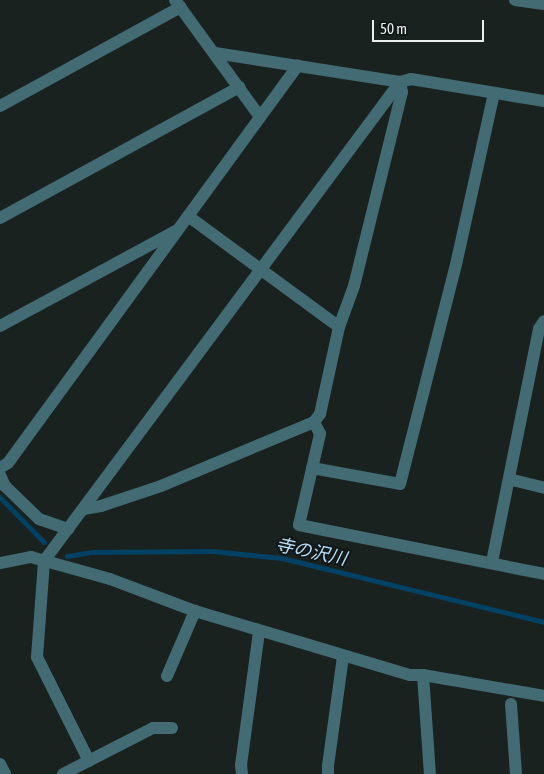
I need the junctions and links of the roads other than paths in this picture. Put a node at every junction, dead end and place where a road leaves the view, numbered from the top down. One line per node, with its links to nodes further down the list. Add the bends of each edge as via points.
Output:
1 (515, 0): 3 (street)
2 (178, 4): 4 (street); 10 (street)
3 (544, 4)
4 (214, 53): 5 (street); 7 (street)
5 (298, 66): 6 (street); 11 (street)
6 (400, 82): 8 (street, via 411,80); 15 (street); 18 (street, via 402,92 364,247)
7 (239, 87): 11 (street); 13 (street)
8 (494, 93): 9 (street); 21 (street, via 457,260 400,484)
9 (544, 101)
10 (0, 106)
11 (260, 117): 12 (street)
12 (188, 216): 14 (street); 15 (street)
13 (0, 218)
14 (179, 229): 17 (street); 20 (street, via 8,463)
15 (259, 269): 18 (street); 25 (street)
16 (544, 322): 23 (street, via 539,329)
17 (0, 326)
18 (339, 327): 19 (street, via 320,414)
19 (314, 422): 21 (street, via 320,434); 25 (street, via 161,486)
20 (0, 468)
21 (312, 468): 28 (street, via 299,525)
22 (0, 475): 26 (street, via 5,486 39,519)
23 (509, 479): 24 (street); 28 (street)
24 (544, 488)
25 (84, 509): 26 (street)
26 (68, 529): 27 (street)
27 (44, 561): 29 (street, via 31,557); 31 (street, via 110,579); 39 (street, via 37,657)
28 (492, 562): 30 (street)
29 (0, 563)
30 (544, 574)
31 (195, 612): 32 (street); 35 (street)
32 (260, 631): 33 (street); 43 (street)
33 (343, 656): 34 (street, via 410,675); 44 (street)
34 (423, 675): 36 (street); 45 (street)
35 (167, 676)
36 (544, 696)
37 (512, 704): 46 (street)
38 (172, 728): 39 (street, via 153,728)
39 (89, 761): 42 (street)
40 (0, 764): 41 (street)
41 (5, 774)
42 (63, 774)
43 (242, 774)
44 (328, 774)
45 (430, 774)
46 (516, 774)

